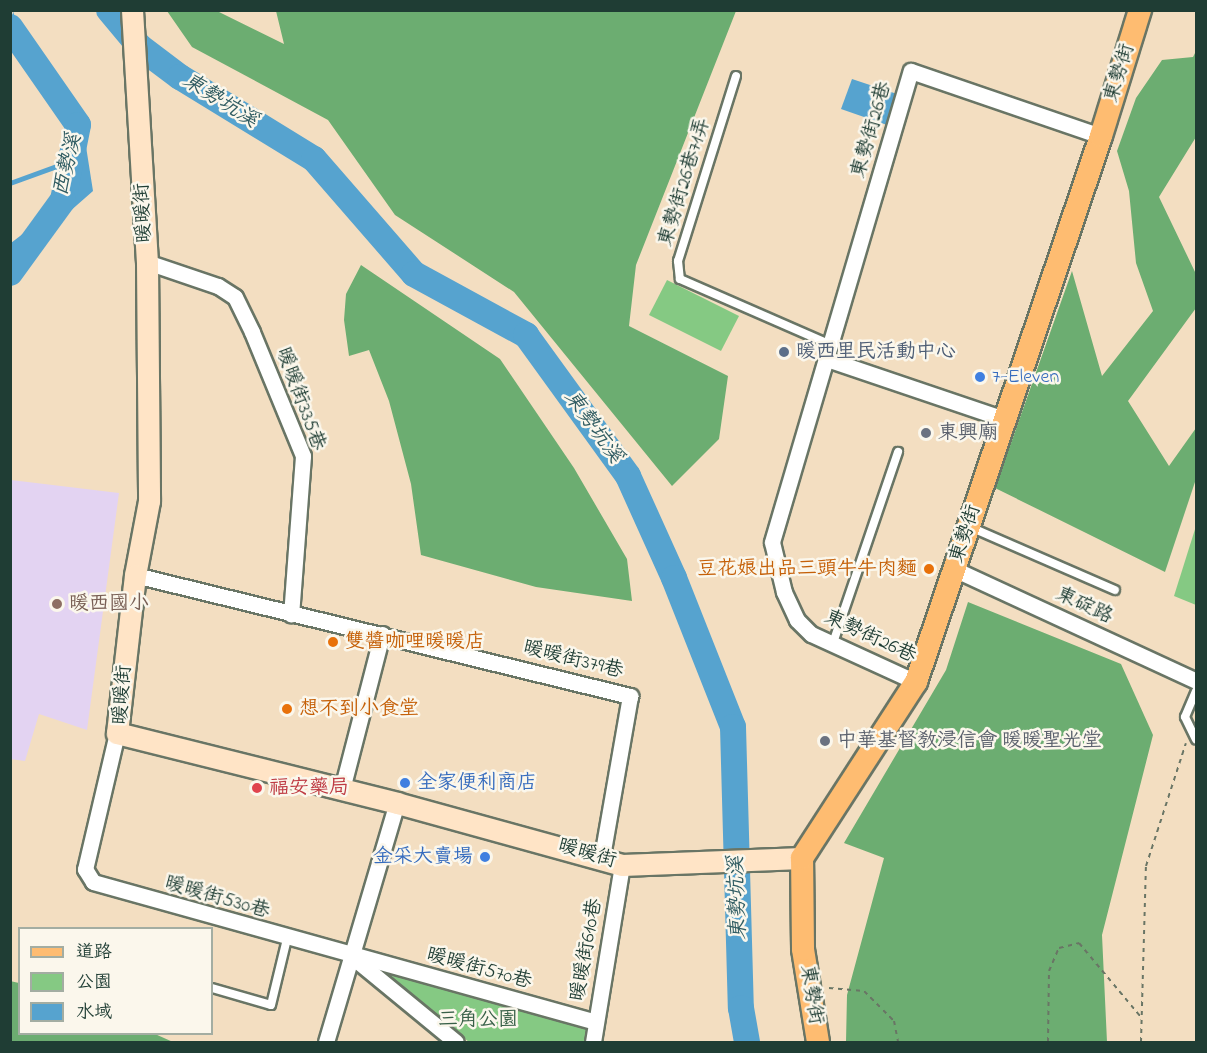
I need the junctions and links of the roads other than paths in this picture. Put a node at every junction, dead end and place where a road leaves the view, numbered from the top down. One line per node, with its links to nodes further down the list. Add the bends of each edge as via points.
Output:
1 (132, 10): 5 (street, 暖暖街)
2 (1140, 10): 4 (main road, 東勢街)
3 (736, 76): 6 (lane, 東勢街26巷71弄, via 678,261 680,279)
4 (1101, 136): 6 (street, 東勢街26巷, via 911,71); 7 (main road, 東勢街)
5 (147, 262): 11 (street, 暖暖街, via 149,501); 13 (street, 暖暖街335巷, via 235,297 303,456)
6 (829, 352): 7 (street); 15 (street, 東勢街26巷, via 772,542 784,592 797,620 811,634)
7 (1004, 419): 9 (main road, 東勢街)
8 (898, 452): 15 (lane)
9 (969, 526): 10 (main road, 東勢街); 12 (lane)
10 (954, 570): 16 (street, 東碇路); 17 (main road, 東勢街)
11 (135, 575): 13 (street, 暖暖街379巷); 19 (street, 暖暖街)
12 (1115, 590)
13 (291, 615): 14 (street, 暖暖街379巷)
14 (382, 634): 21 (street); 23 (street, 暖暖街379巷, via 630,696)
15 (833, 643): 17 (street, 東勢街26巷)
16 (1197, 681)
17 (916, 682): 24 (main road, 東勢街)
18 (1197, 691): 20 (lane, via 1185,717)
19 (117, 733): 21 (street, 暖暖街); 26 (street, 暖暖街530巷, via 85,869 93,882)
20 (1197, 740)
21 (342, 789): 22 (street, 暖暖街)
22 (397, 802): 23 (street, 暖暖街); 27 (street)
23 (602, 857): 25 (street, 暖暖街)
24 (792, 858): 25 (street, 暖暖街); 33 (main road, 東勢街)
25 (622, 865): 29 (street, 暖暖街610巷)
26 (287, 939): 27 (street, 暖暖街530巷); 28 (lane, via 272,1005)
27 (351, 956): 29 (street, 暖暖街570巷); 30 (street); 31 (street, 暖暖街530巷)
28 (213, 988)
29 (596, 1022): 32 (street, 暖暖街610巷)
30 (326, 1042)
31 (456, 1042)
32 (593, 1042)
33 (818, 1042)

